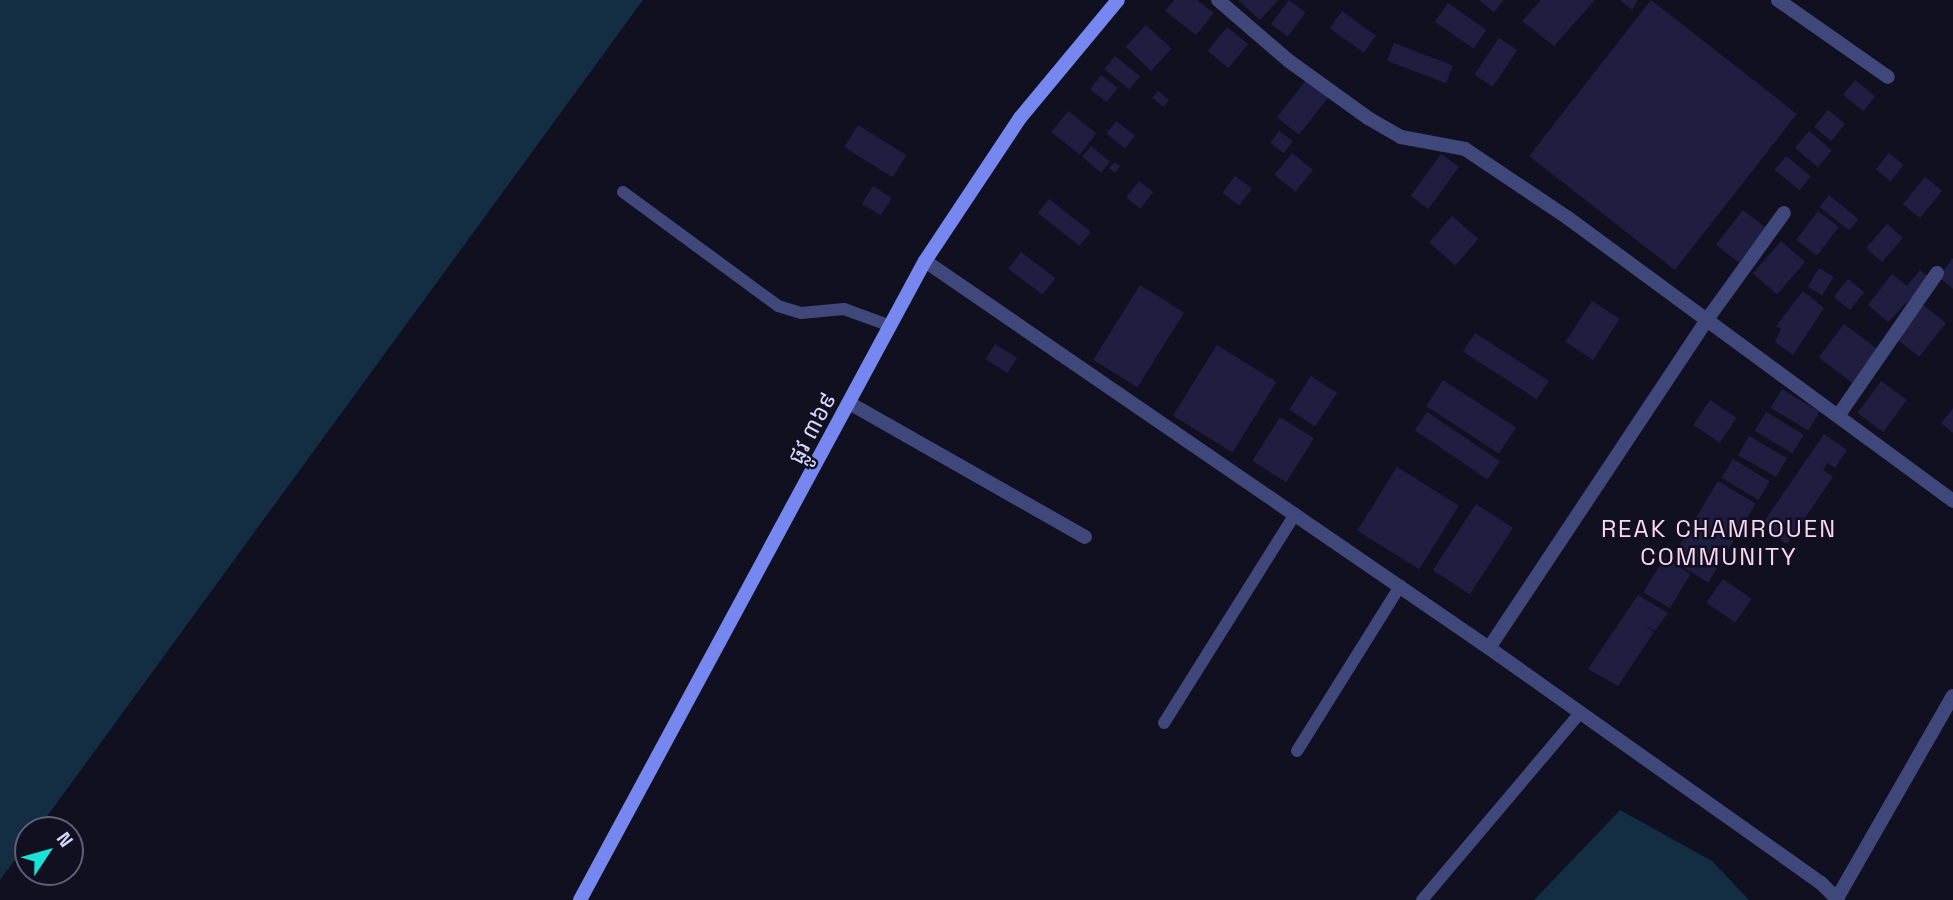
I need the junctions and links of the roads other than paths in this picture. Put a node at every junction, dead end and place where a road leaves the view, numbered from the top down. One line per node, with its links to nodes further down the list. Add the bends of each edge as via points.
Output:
1 (1118, 0): 7 (main road, ផ្លូវ ៣៦៩, via 1020,118)
2 (1218, 0): 9 (street, via 1289,61 1368,118 1401,137 1465,149 1568,218)
3 (1778, 0): 4 (street)
4 (1888, 77)
5 (623, 192): 10 (lane, via 778,306 801,313 844,309)
6 (1784, 213): 9 (street)
7 (925, 261): 10 (main road, ផ្លូវ ៣៦៩); 14 (street)
8 (1937, 274): 12 (street)
9 (1706, 321): 12 (street); 17 (street)
10 (891, 326): 11 (main road, ផ្លូវ ៣៦៩)
11 (851, 404): 15 (street); 23 (main road, ផ្លូវ ៣៦៩)
12 (1838, 416): 13 (street)
13 (1953, 501)
14 (1295, 514): 16 (street); 20 (lane)
15 (1085, 537)
16 (1400, 586): 17 (street); 21 (lane)
17 (1489, 648): 19 (street)
18 (1953, 696): 22 (street)
19 (1579, 714): 22 (street, via 1821,883); 24 (lane)
20 (1164, 723)
21 (1297, 751)
22 (1837, 899)
23 (580, 900)
24 (1422, 900)

